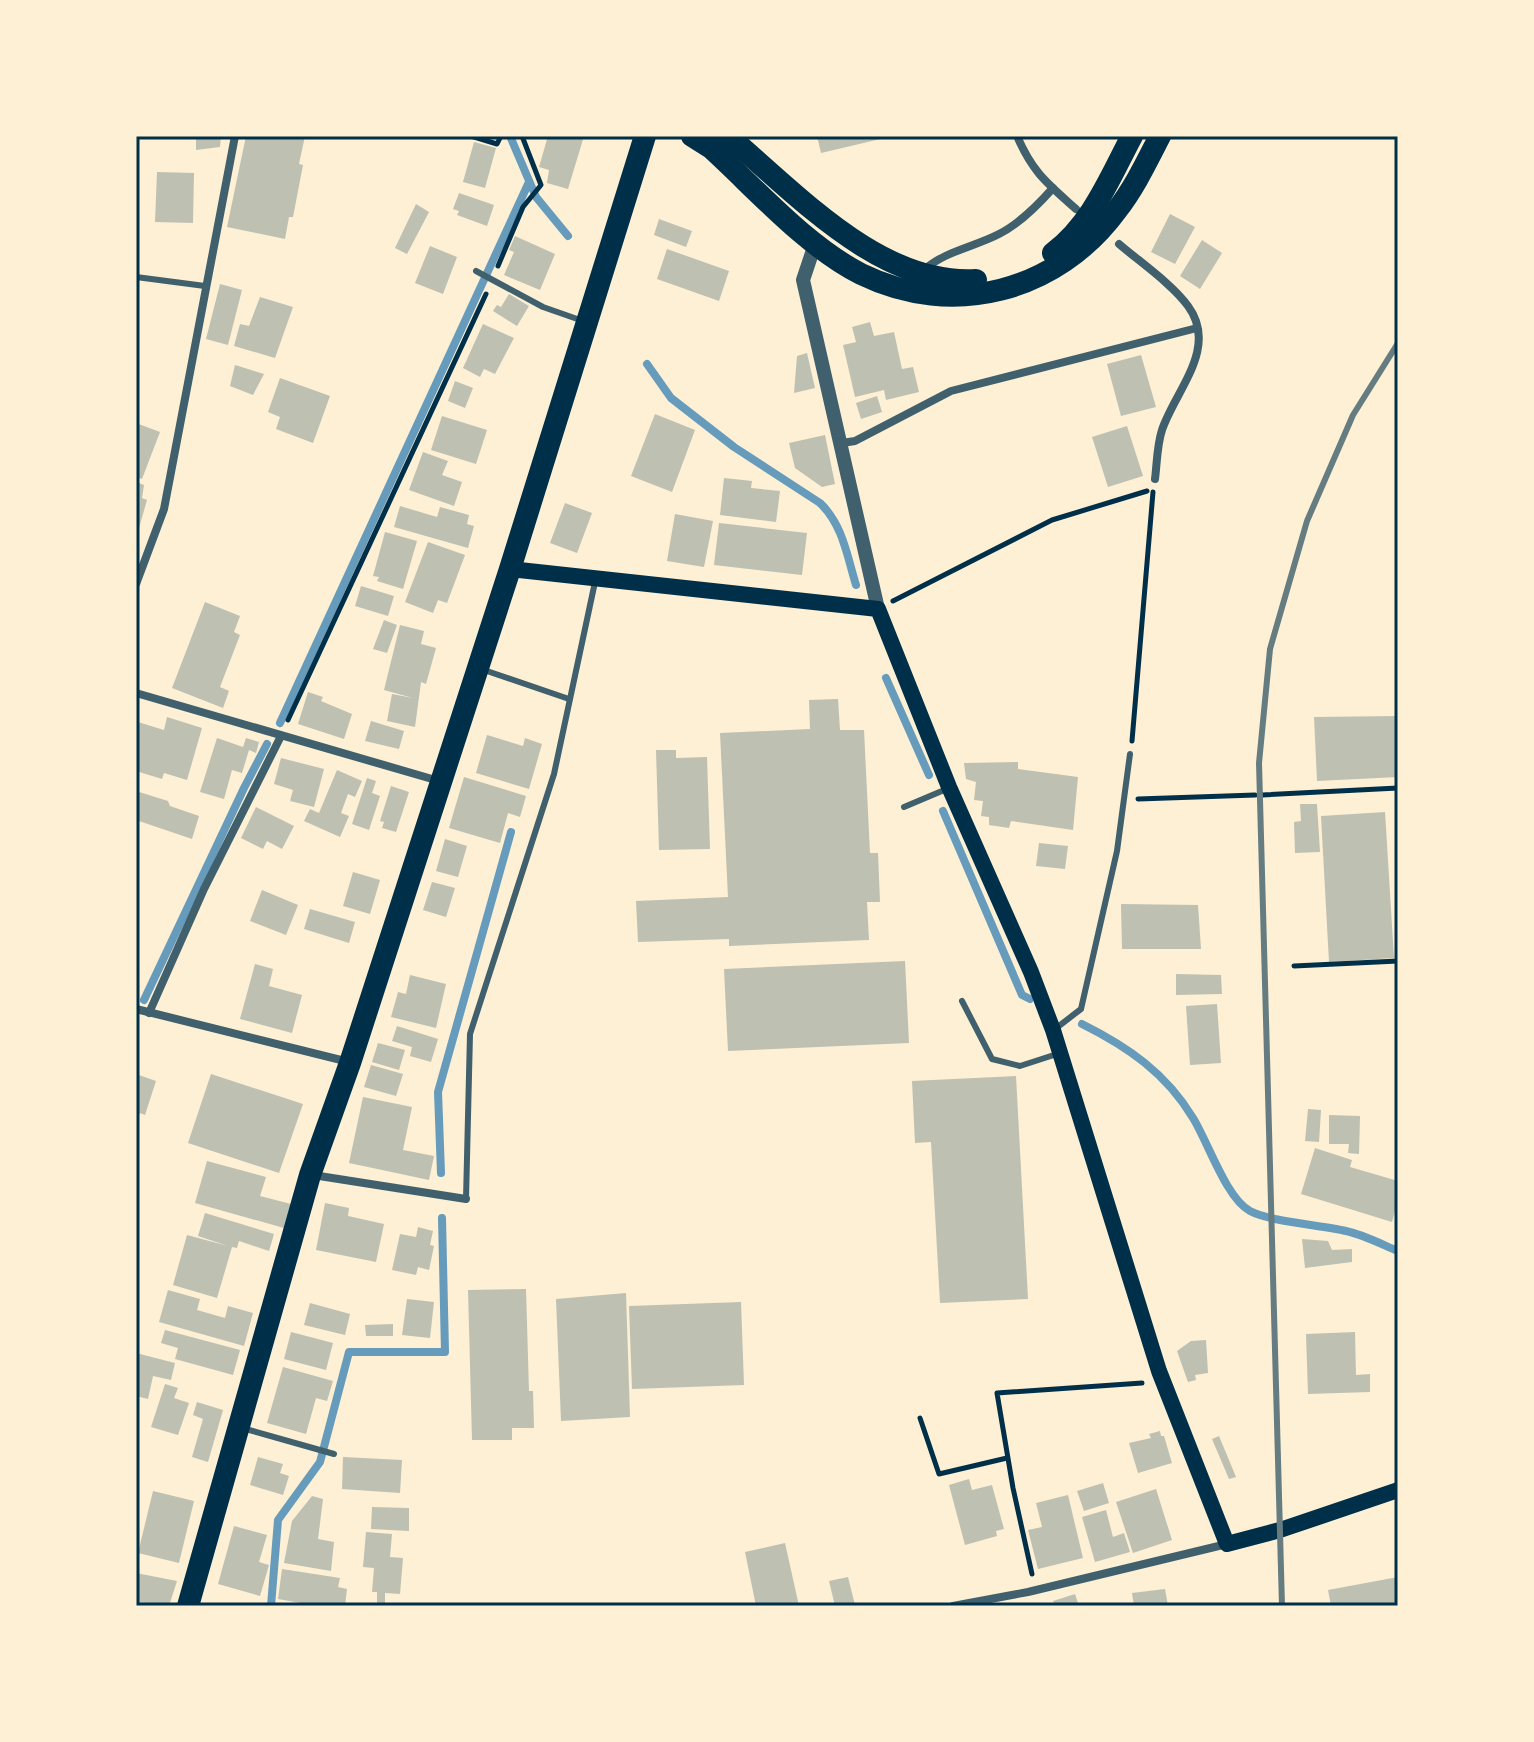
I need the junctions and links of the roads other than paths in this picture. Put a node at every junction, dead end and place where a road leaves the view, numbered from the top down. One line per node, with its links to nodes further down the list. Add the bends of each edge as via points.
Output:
1 (235, 136): 15 (street)
2 (645, 136): 16 (highway)
3 (692, 136): 10 (highway)
4 (728, 136): 13 (highway, via 852,240)
5 (1017, 136): 8 (street, via 1028,161)
6 (1132, 136): 13 (highway, via 1100,199 1078,230 1049,255 977,280)
7 (1160, 136): 10 (highway, via 1136,183 1093,238 1060,266 1024,284 957,295 896,288 860,273)
8 (1053, 188): 9 (street); 13 (street, via 1001,233 936,259)
9 (1076, 209)
10 (815, 244): 18 (street, via 803,280)
11 (1119, 244): 17 (street, via 1188,306)
12 (476, 271): 16 (lane, via 543,307)
13 (920, 274)
14 (136, 277): 15 (lane)
15 (205, 286): 22 (street, via 164,509)
16 (587, 323): 20 (highway)
17 (1197, 328): 18 (street, via 951,391); 19 (street, via 1196,362 1161,433)
18 (842, 443): 23 (street)
19 (1155, 479)
20 (510, 569): 21 (main road); 24 (highway)
21 (596, 578): 23 (main road); 26 (lane)
22 (136, 584)
23 (878, 609): 30 (main road)
24 (477, 668): 26 (lane); 29 (highway)
25 (136, 693): 27 (street)
26 (569, 699): 39 (lane, via 554,774 470,1034)
27 (281, 736): 29 (street); 34 (street)
28 (1130, 754): 35 (lane, via 1117,851 1081,1009)
29 (441, 781): 37 (highway)
30 (949, 787): 31 (lane); 35 (main road)
31 (904, 807)
32 (962, 1001): 36 (lane, via 992,1059 1020,1066)
33 (136, 1009): 34 (street)
34 (149, 1013): 37 (street)
35 (1053, 1030): 36 (main road)
36 (1060, 1053): 43 (main road, via 1159,1371)
37 (350, 1063): 38 (highway)
38 (310, 1175): 39 (street); 40 (highway)
39 (466, 1199)
40 (239, 1427): 41 (lane); 44 (highway)
41 (334, 1454)
42 (1398, 1490): 43 (main road)
43 (1227, 1544): 45 (street)
44 (188, 1606)
45 (953, 1606)

